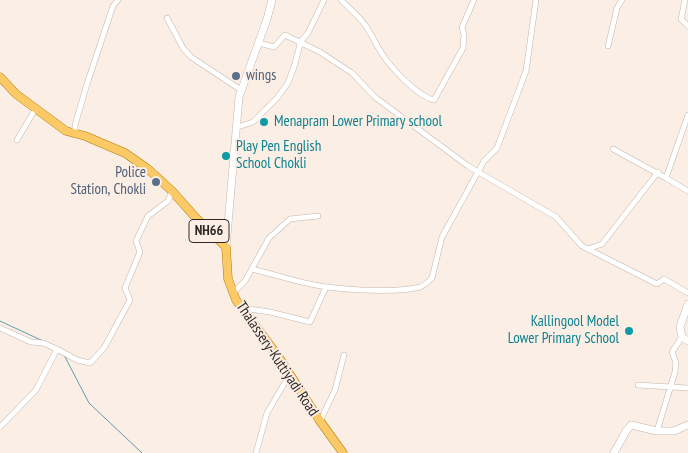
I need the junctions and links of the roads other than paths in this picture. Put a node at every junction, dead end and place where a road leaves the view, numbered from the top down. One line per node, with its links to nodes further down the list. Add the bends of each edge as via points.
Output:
1 (118, 0): 19 (street, via 113,6 87,84)
2 (272, 0): 12 (street)
3 (324, 0): 11 (street, via 308,34)
4 (341, 0): 5 (street, via 365,25 394,69 428,99 434,100 463,48 462,27)
5 (474, 0)
6 (536, 0): 22 (street, via 526,71 497,148)
7 (622, 0): 13 (street)
8 (685, 0): 10 (street, via 681,19)
9 (167, 18): 15 (street, via 191,57)
10 (688, 26)
11 (301, 41): 12 (street, via 285,35 274,47); 18 (street, via 288,82 277,98 253,122); 22 (street, via 352,73 376,98)
12 (259, 43): 15 (street)
13 (608, 46)
14 (1, 80): 16 (main road, NH66)
15 (241, 90): 18 (street)
16 (36, 108): 19 (main road, NH66, via 66,131); 20 (street)
17 (688, 116): 24 (street)
18 (235, 128): 28 (street)
19 (75, 133): 25 (main road, NH66, via 125,153)
20 (17, 140)
21 (613, 149): 23 (street)
22 (478, 172): 29 (street, via 556,217); 31 (street, via 442,238 432,278 428,282 420,287 395,289)
23 (658, 172): 24 (street); 29 (street, via 602,244)
24 (666, 178): 26 (street)
25 (172, 191): 28 (main road, NH66); 38 (street, via 168,201 148,216 136,241 140,252 125,288 130,300 104,348 90,363)
26 (688, 191)
27 (318, 216): 30 (street, via 290,219 269,238)
28 (226, 247): 32 (main road, Thalassery-Kuttiyadi Road / NH66, via 228,279)
29 (588, 249): 33 (street, via 657,284 664,279)
30 (252, 269): 31 (street); 32 (street, via 246,281)
31 (326, 287): 35 (street, via 310,322)
32 (233, 293): 35 (main road, Thalassery-Kuttiyadi Road / NH66)
33 (688, 293)
34 (688, 304): 37 (street, via 680,328)
35 (242, 308): 40 (main road, Thalassery-Kuttiyadi Road / NH66)
36 (0, 328): 38 (street)
37 (685, 339): 42 (street, via 672,352 676,363)
38 (58, 350): 46 (street, via 36,390)
39 (344, 355): 44 (street, via 336,390)
40 (290, 374): 44 (main road, Thalassery-Kuttiyadi Road / NH66); 48 (street, via 267,413)
41 (638, 385): 42 (street)
42 (670, 388): 43 (street); 47 (street)
43 (688, 388)
44 (320, 421): 49 (main road, Thalassery-Kuttiyadi Road / NH66)
45 (688, 425): 47 (street)
46 (0, 426)
47 (657, 431): 50 (street, via 631,425)
48 (256, 453)
49 (343, 453)
50 (614, 453)

